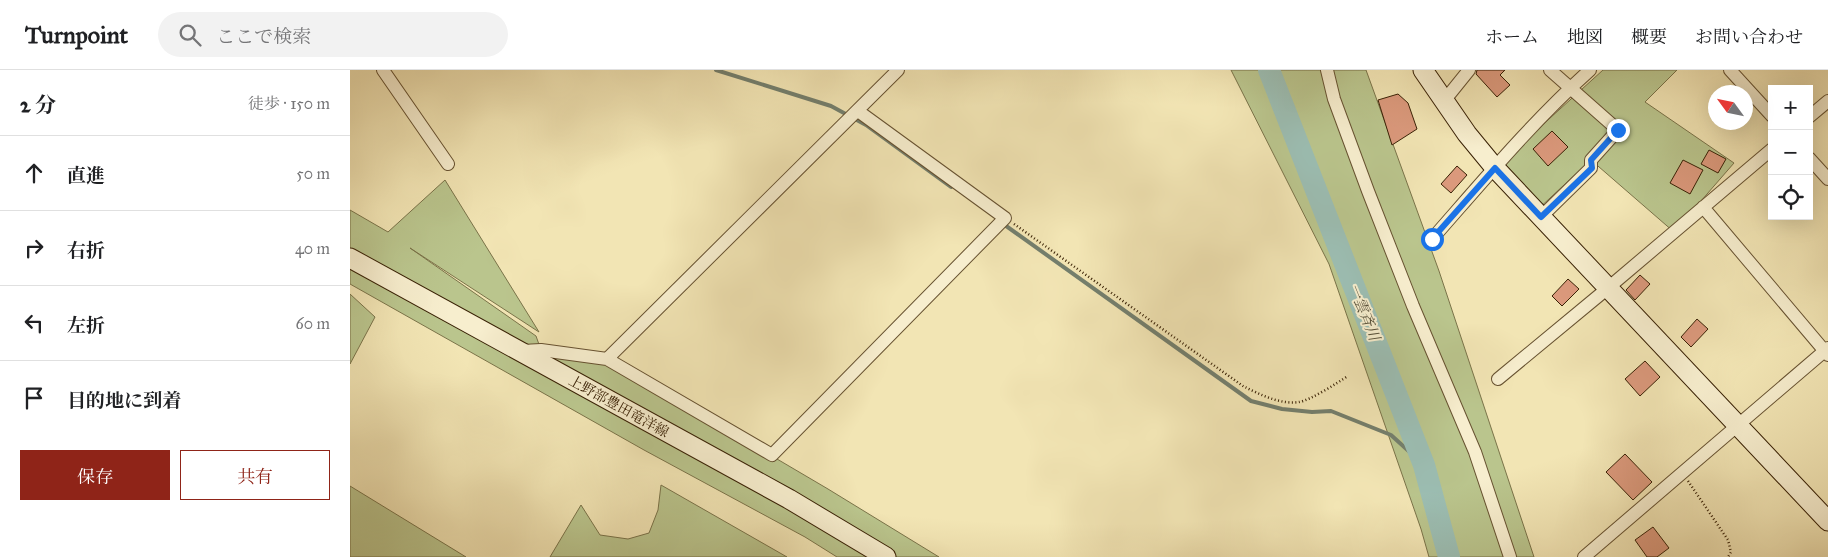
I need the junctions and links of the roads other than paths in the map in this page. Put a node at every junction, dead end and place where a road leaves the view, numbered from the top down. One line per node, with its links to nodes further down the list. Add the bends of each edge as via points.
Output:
1 (383, 70): 17 (street)
2 (898, 70): 12 (street)
3 (1327, 70): 32 (street, via 1334,98 1375,208 1475,452)
4 (1422, 70): 10 (street)
5 (1469, 70): 10 (street)
6 (1550, 70): 9 (street)
7 (1590, 70): 9 (street)
8 (1730, 70): 13 (street)
9 (1570, 88): 18 (street); 21 (street, via 1618,130 1591,160 1592,168)
10 (1444, 101): 18 (street)
11 (1828, 101): 14 (street)
12 (858, 111): 27 (street); 27 (street, via 1005,218 772,455)
13 (1768, 112)
14 (1813, 114)
15 (1768, 152): 20 (street)
16 (1813, 162): 19 (street)
17 (448, 164)
18 (1495, 168): 21 (street); 22 (street)
19 (1828, 179)
20 (1703, 207): 24 (street); 26 (street)
21 (1541, 217): 24 (street)
22 (1432, 239)
23 (350, 258): 25 (street, 上野部豊田竜洋線)
24 (1608, 288): 28 (street); 29 (street)
25 (521, 351): 27 (street, via 541,350); 31 (street, 上野部豊田竜洋線, via 789,499)
26 (1827, 352): 29 (street)
27 (607, 359)
28 (1498, 379)
29 (1737, 425): 30 (street); 33 (street)
30 (1828, 521)
31 (886, 557)
32 (1510, 557)
33 (1584, 557)

